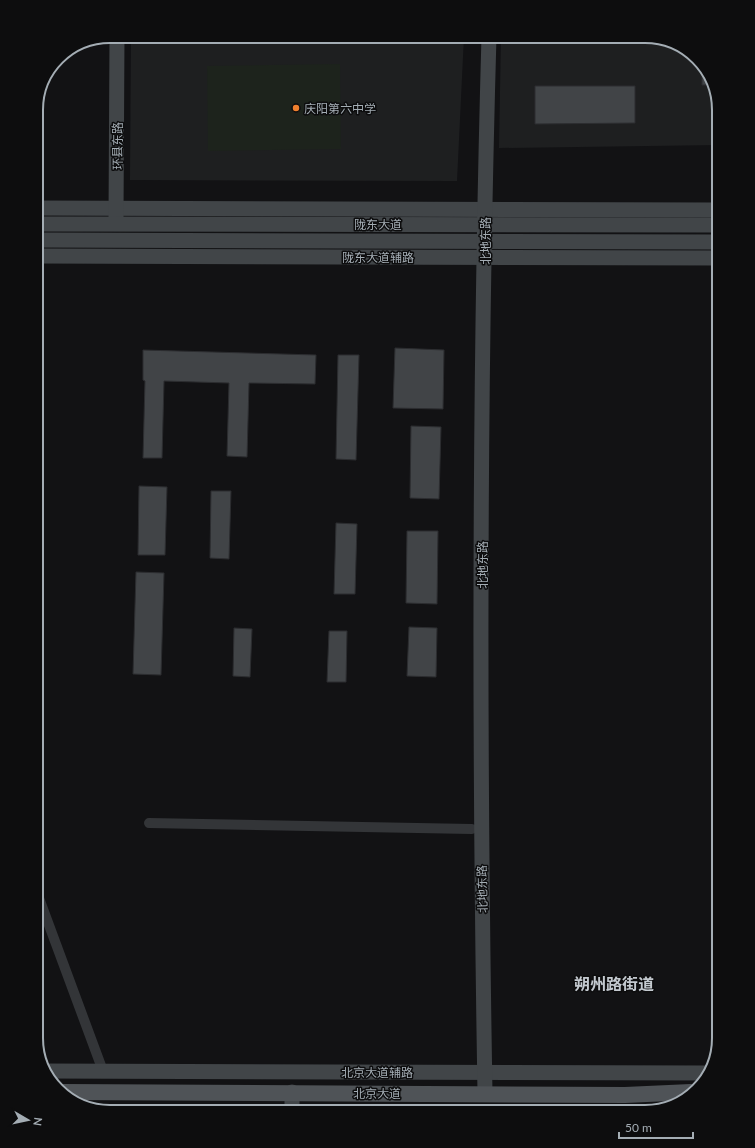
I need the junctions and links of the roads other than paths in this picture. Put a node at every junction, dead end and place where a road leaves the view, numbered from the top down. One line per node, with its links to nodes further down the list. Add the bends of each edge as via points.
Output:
1 (107, 43): 6 (street, 环县东路)
2 (117, 43): 6 (street, 环县东路)
3 (480, 43): 7 (street, 北地东路)
4 (489, 43): 7 (street, 北地东路)
5 (43, 208): 6 (street)
6 (111, 208): 7 (street); 10 (street, 环县东路)
7 (480, 210): 8 (street); 11 (street, 北地东路)
8 (712, 210)
9 (43, 224): 10 (street, 陇东大道)
10 (111, 224): 11 (street, 陇东大道); 14 (street, 环县东路)
11 (480, 225): 12 (street, 陇东大道); 15 (street, 北地东路)
12 (712, 225)
13 (43, 240): 14 (street, 陇东大道)
14 (111, 240): 15 (street, 陇东大道); 18 (street, 环县东路)
15 (480, 241): 16 (street, 陇东大道); 19 (street, 北地东路)
16 (712, 242)
17 (43, 256): 18 (street, 陇东大道辅路)
18 (111, 256): 19 (street, 陇东大道辅路)
19 (480, 257): 20 (street, 陇东大道辅路); 22 (street, 北地东路); 26 (street, 北地东路)
20 (712, 258)
21 (149, 823): 22 (street)
22 (472, 829): 26 (street, 北地东路)
23 (43, 909): 25 (street)
24 (52, 1071): 25 (street, 北京大道辅路)
25 (103, 1071): 26 (street, 北京大道辅路)
26 (480, 1073): 27 (street, 北京大道辅路); 31 (street, 北地东路)
27 (702, 1073)
28 (70, 1092): 29 (main road, 北京大道)
29 (292, 1092): 31 (main road, 北京大道); 32 (street)
30 (684, 1092): 31 (main road, 北京大道, via 625,1095)
31 (480, 1093)
32 (292, 1105)

